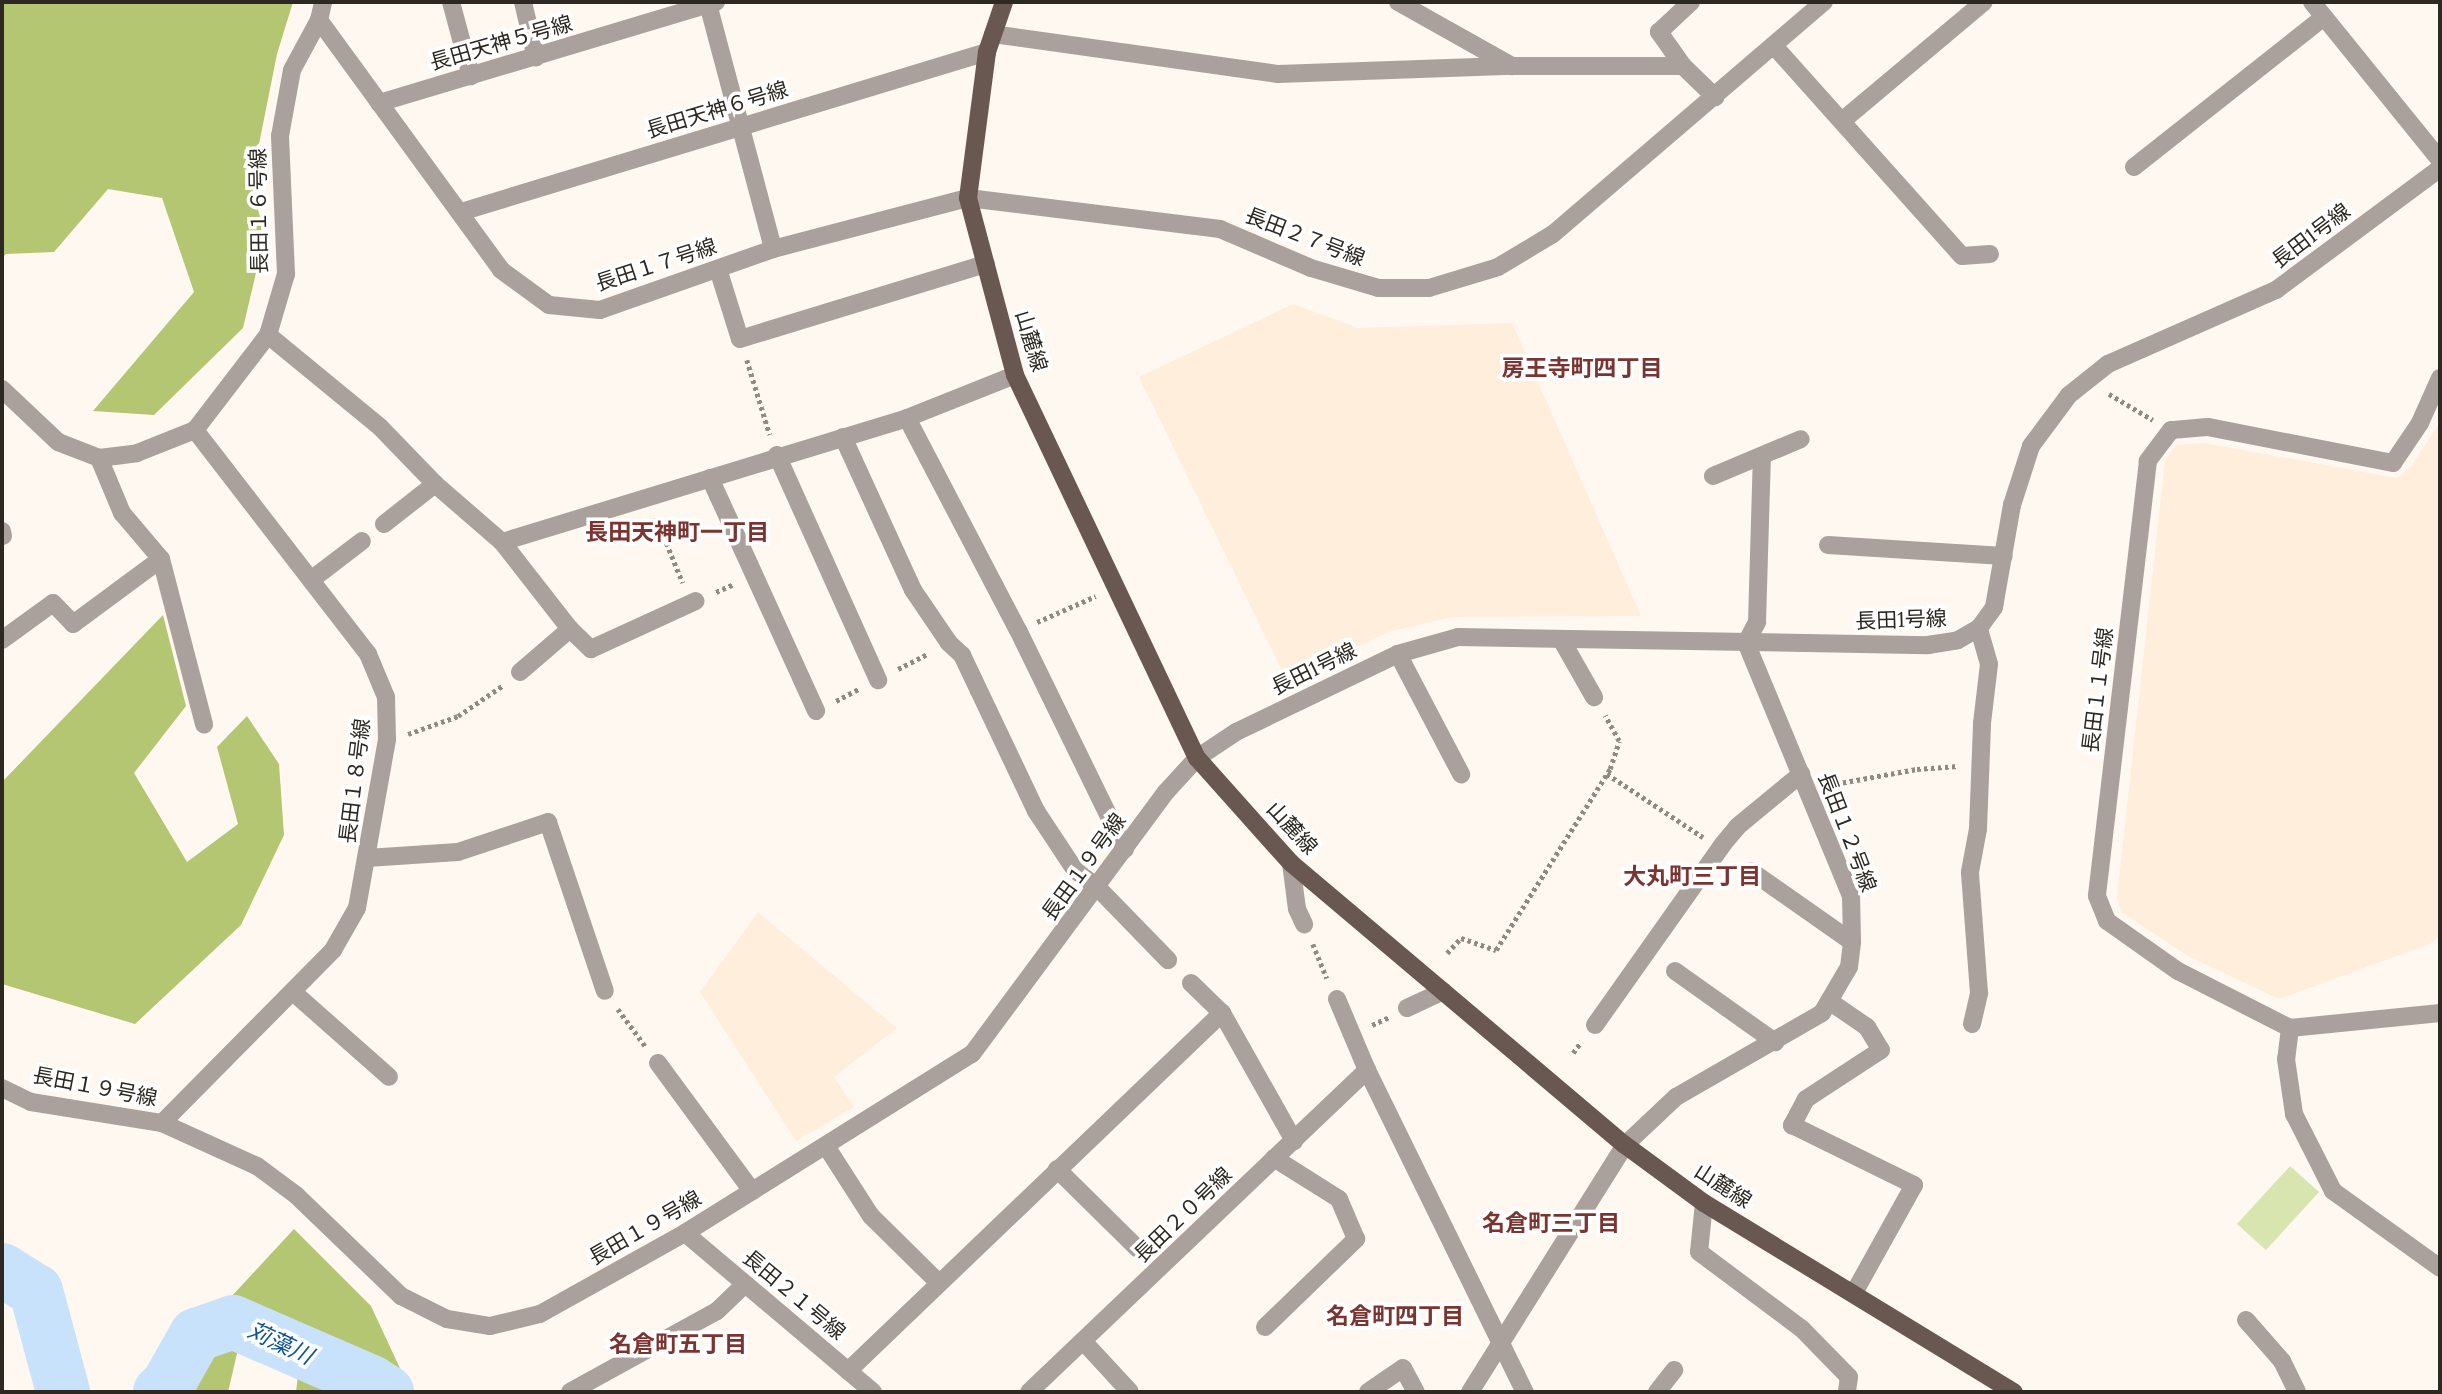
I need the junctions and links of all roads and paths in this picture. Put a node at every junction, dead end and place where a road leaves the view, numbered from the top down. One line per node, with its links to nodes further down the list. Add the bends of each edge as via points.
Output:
1 (323, 2): 12 (street, 長田１６号線)
2 (451, 2): 19 (street)
3 (523, 2): 16 (street)
4 (1004, 2): 13 (main road, 山麓線)
5 (1398, 2): 17 (street)
6 (1691, 2): 18 (street, via 1659,32)
7 (1824, 2): 14 (street, 長田２７号線)
8 (1984, 2): 22 (street)
9 (2312, 2): 11 (street)
10 (712, 3): 16 (street, 長田天神５号線); 23 (street)
11 (2324, 17): 24 (street); 25 (street)
12 (320, 20): 21 (street, 長田１７号線); 33 (street, 長田１６号線, via 292,70 280,136 286,274)
13 (993, 34): 15 (main road, 山麓線); 17 (street, via 1278,74)
14 (1775, 47): 20 (street, 長田２７号線); 22 (street)
15 (987, 52): 23 (street, 長田天神６号線); 27 (main road, 山麓線)
16 (536, 58): 19 (street, 長田天神５号線)
17 (1512, 66): 18 (street)
18 (1683, 66): 20 (street)
19 (471, 76): 21 (street, 長田天神５号線)
20 (1715, 97): 27 (street, 長田２７号線, via 1553,234 1498,267 1429,288 1378,288 1311,268 1220,229)
21 (379, 103): 28 (street, 長田１７号線)
22 (1842, 121): 30 (street, via 1962,256)
23 (740, 127): 28 (street, 長田天神６号線); 29 (street)
24 (2440, 160)
25 (2134, 167)
26 (2440, 168): 37 (street, 長田1号線, via 2276,290 2108,364)
27 (968, 198): 29 (street, 長田１７号線); 31 (main road, 山麓線)
28 (461, 212): 32 (street, 長田１７号線, via 501,270 549,305 600,310)
29 (773, 249): 32 (street, 長田１７号線)
30 (1990, 254)
31 (986, 264): 34 (street); 35 (main road, 山麓線)
32 (718, 269): 34 (street)
33 (268, 335): 41 (street, 長田１６号線); 49 (street, via 380,427)
34 (740, 339): 44 (path)
35 (1015, 374): 40 (street); 59 (main road, 山麓線)
36 (2440, 378): 102 (street, 長田１１号線, via 2420,423 2393,463 2207,427 2171,430 2148,461 2097,896 2107,920 2178,971)
37 (2088, 380): 39 (path); 55 (street, 長田1号線, via 2069,395 2031,446 2012,505)
38 (2, 388): 46 (street, via 58,442)
39 (2142, 414)
40 (907, 418): 42 (street); 63 (street)
41 (195, 430): 46 (street, via 137,453); 58 (street, 長田１８号線)
42 (843, 437): 44 (street); 85 (street, via 913,590 962,655 1036,811 1075,870)
43 (1801, 439): 45 (street)
44 (777, 455): 48 (street); 69 (street)
45 (1762, 457): 47 (street); 66 (street, via 1757,622)
46 (99, 458): 56 (street, via 122,513)
47 (1713, 476)
48 (710, 478): 53 (street); 57 (street)
49 (435, 484): 50 (street); 53 (street)
50 (384, 524)
51 (661, 530): 60 (path)
52 (362, 541): 58 (street)
53 (502, 542): 62 (street)
54 (1828, 545): 55 (street)
55 (2004, 556): 61 (street, 長田1号線, via 1994,607)
56 (161, 559): 65 (street, via 73,624 53,604); 73 (street)
57 (753, 575): 60 (path); 72 (street)
58 (311, 580): 74 (street, 長田１８号線, via 368,653 386,697)
59 (1116, 587): 63 (path); 75 (main road, 山麓線)
60 (694, 602): 62 (street, via 591,649)
61 (1979, 628): 66 (street, 長田1号線, via 1958,640 1928,645); 76 (street, via 1989,664)
62 (570, 629): 68 (street)
63 (1018, 630): 81 (street)
64 (1561, 639): 66 (street, 長田1号線); 67 (street, 長田1号線, via 1458,637); 71 (street)
65 (2, 640)
66 (1746, 643): 79 (street, 長田１２号線)
67 (1398, 654): 75 (street, 長田1号線, via 1236,732); 77 (street)
68 (520, 672)
69 (878, 680)
70 (501, 687): 74 (path, via 458,716)
71 (1594, 697): 78 (path, via 1619,741)
72 (816, 711)
73 (204, 724)
74 (387, 740): 82 (street, 長田１８号線)
75 (1197, 758): 81 (street, 長田１９号線); 83 (main road, 山麓線)
76 (1981, 764): 79 (path); 100 (street, via 1979,829 1970,872 1979,993)
77 (1461, 774)
78 (1607, 774): 80 (path); 88 (path, via 1496,950 1461,938)
79 (1804, 782): 87 (street, 長田１２号線, via 1851,896); 101 (street, via 1738,826)
80 (1692, 829)
81 (1125, 849): 85 (street, 長田１９号線)
82 (368, 858): 92 (street, via 458,852 548,822); 94 (street, 長田１８号線, via 357,908 333,950)
83 (1291, 863): 86 (street, via 1297,909); 93 (main road, 山麓線)
84 (1751, 870): 87 (street)
85 (1097, 887): 89 (street); 112 (street, 長田１９号線, via 972,1054)
86 (1304, 924): 95 (path)
87 (1852, 942): 96 (street, 長田１２号線, via 1849,967)
88 (1447, 953)
89 (1168, 960)
90 (1675, 971): 104 (street)
91 (1191, 983): 98 (street)
92 (605, 991): 105 (path)
93 (1443, 991): 97 (street); 111 (main road, 山麓線)
94 (293, 992): 107 (street); 109 (street, 長田１８号線)
95 (1337, 999): 103 (street)
96 (1829, 1001): 104 (street, 長田１２号線, via 1822,1013); 122 (street, via 1867,1027 1881,1051 1806,1099 1792,1125 1914,1185)
97 (1407, 1008): 103 (path)
98 (1222, 1013): 110 (street); 114 (street)
99 (2440, 1013): 102 (street)
100 (1972, 1024)
101 (1595, 1025)
102 (2290, 1027): 119 (street, via 2286,1059 2294,1114 2333,1191)
103 (1352, 1035): 106 (street)
104 (1775, 1042): 111 (street, 長田１２号線, via 1676,1097)
105 (658, 1063): 115 (street)
106 (1367, 1070): 110 (street, 長田２０号線); 126 (street)
107 (389, 1077)
108 (2, 1088): 109 (street, 長田１９号線, via 31,1102)
109 (162, 1123): 117 (street, 長田１９号線, via 257,1166 296,1195 401,1296 447,1319 491,1326 540,1314)
110 (1294, 1141): 113 (street, 長田２０号線)
111 (1625, 1144): 116 (main road, 山麓線); 126 (street, 長田１２号線)
112 (825, 1146): 115 (street, 長田１９号線); 120 (street, via 871,1216)
113 (1274, 1158): 124 (street, via 1339,1199 1356,1239); 125 (street, 長田２０号線)
114 (1057, 1169): 118 (street); 120 (street)
115 (752, 1191): 117 (street, 長田１９号線)
116 (1704, 1203): 122 (main road, 山麓線); 138 (street, via 1699,1252 1802,1329 1849,1377)
117 (685, 1233): 121 (street, 長田２１号線)
118 (1138, 1249)
119 (2440, 1269)
120 (939, 1283): 128 (street)
121 (745, 1284): 128 (street, 長田２１号線); 129 (street, via 718,1311)
122 (1854, 1293): 139 (main road, 山麓線)
123 (2246, 1320): 140 (street, via 2282,1362)
124 (1265, 1327)
125 (1083, 1341): 131 (street, 長田２０号線); 132 (street)
126 (1502, 1341): 135 (street); 136 (street)
127 (1674, 1370): 137 (street)
128 (848, 1371): 130 (street, 長田２１号線)
129 (570, 1392)
130 (873, 1392)
131 (1029, 1392)
132 (1130, 1392)
133 (1368, 1392): 134 (street, via 1404,1368)
134 (1416, 1392)
135 (1470, 1392)
136 (1525, 1392)
137 (1659, 1392)
138 (1847, 1392)
139 (2014, 1392)
140 (2297, 1392)

